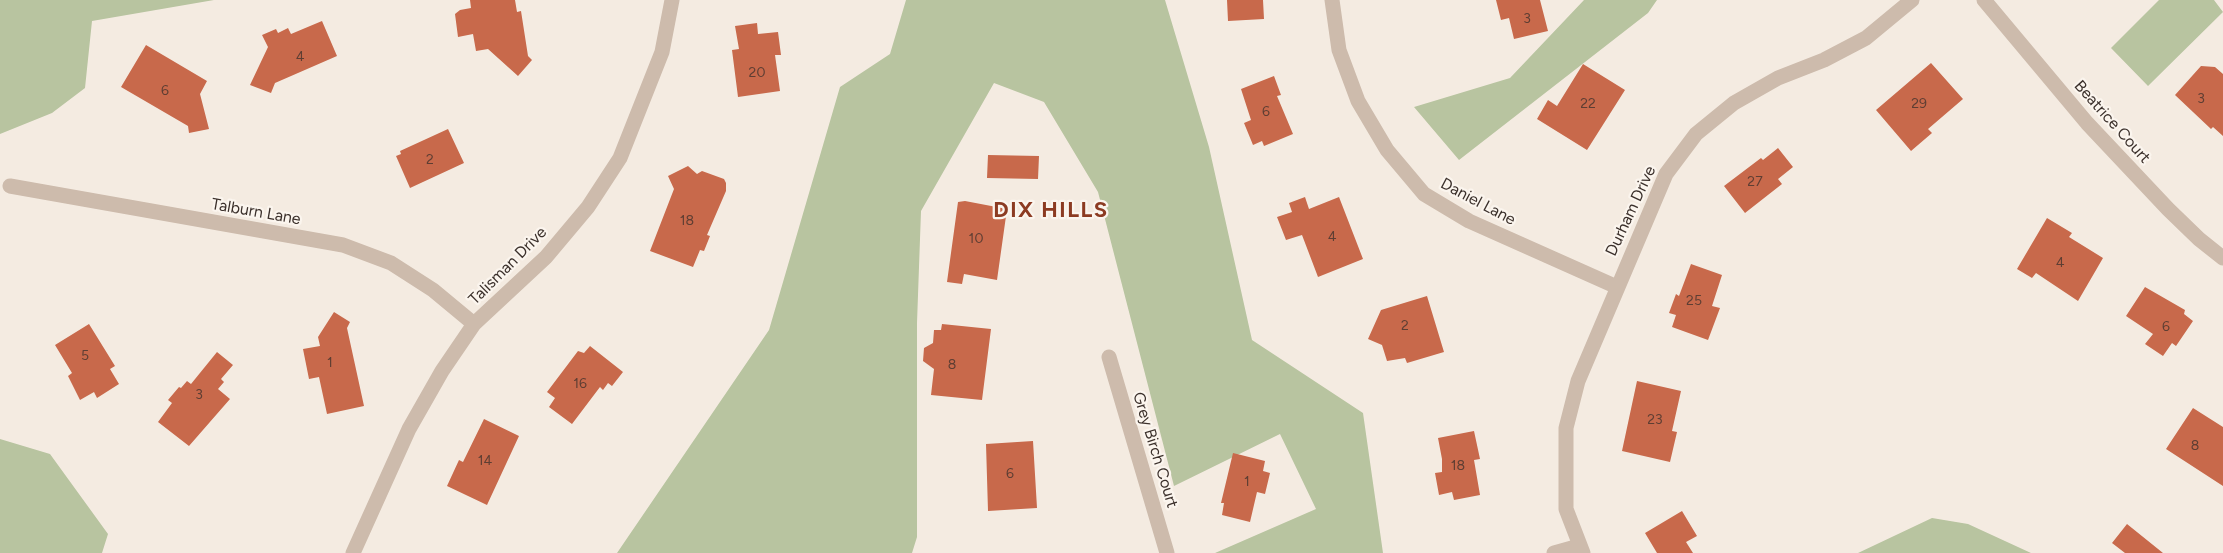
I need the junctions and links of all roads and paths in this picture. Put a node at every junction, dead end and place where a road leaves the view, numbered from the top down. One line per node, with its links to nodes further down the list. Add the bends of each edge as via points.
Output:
1 (672, 0): 8 (street, Talisman Drive, via 662,52 620,158 588,207 546,257)
2 (1332, 0): 7 (street, Daniel Lane, via 1339,50 1358,101 1387,150 1424,194 1469,221)
3 (1912, 0): 7 (street, Durham Drive, via 1866,38 1734,103 1696,134 1666,174)
4 (1984, 0): 6 (street, Beatrice Court, via 2087,123 2176,217)
5 (10, 186): 8 (street, Talburn Lane, via 343,245 391,263 433,290)
6 (2223, 258)
7 (1617, 287): 10 (street, Durham Drive, via 1578,381 1566,428 1566,508)
8 (474, 324): 11 (street, Talisman Drive, via 409,429)
9 (1109, 357): 12 (street, Grey Birch Court)
10 (1581, 550): 13 (street)
11 (353, 553)
12 (1167, 553)
13 (1554, 553)

